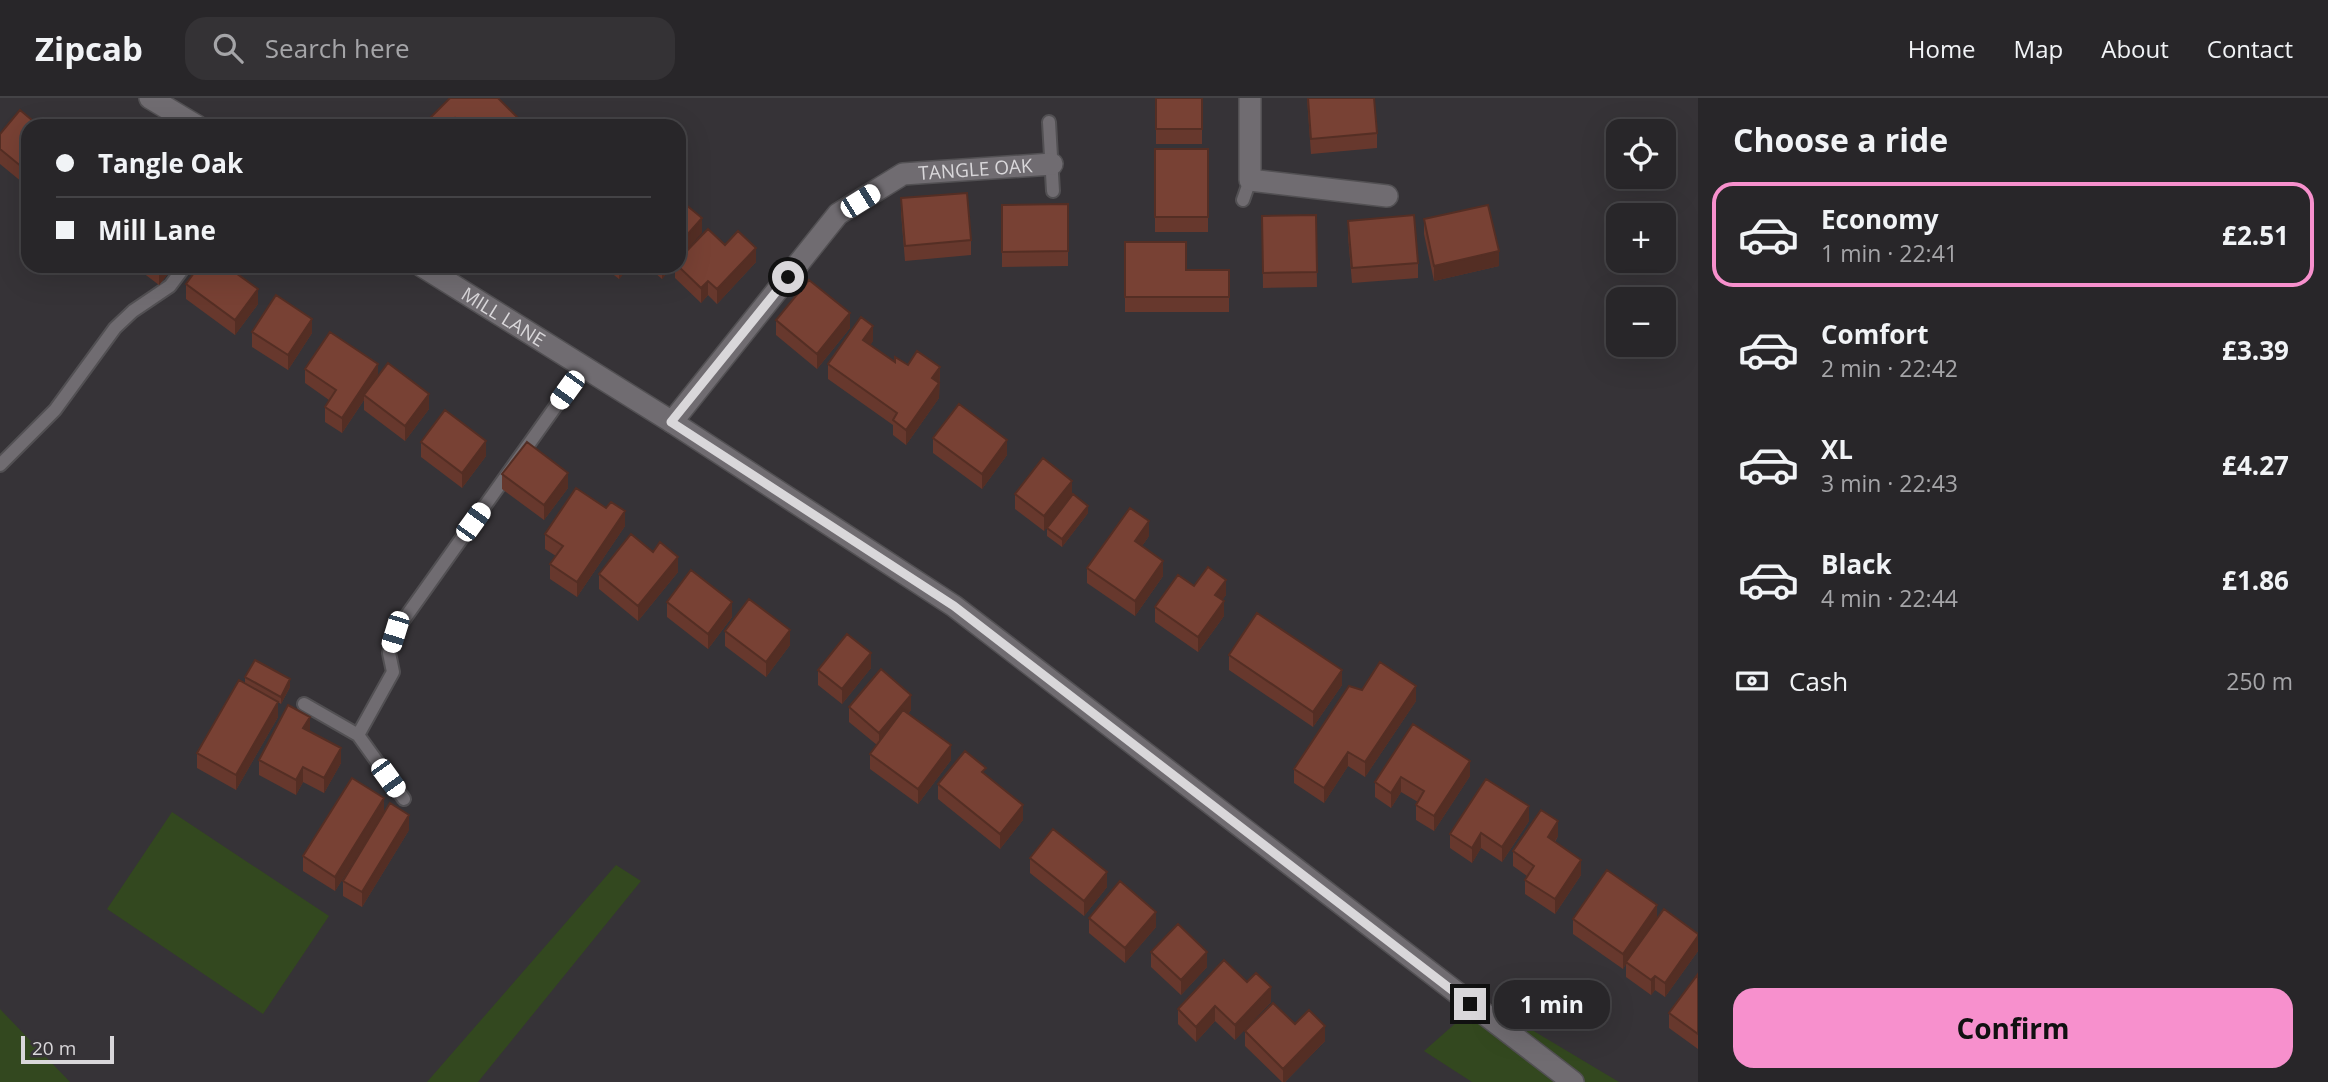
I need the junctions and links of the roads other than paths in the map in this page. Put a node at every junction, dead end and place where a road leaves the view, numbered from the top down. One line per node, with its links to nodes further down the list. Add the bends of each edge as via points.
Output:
1 (150, 98): 3 (street)
2 (1250, 98): 7 (street, via 1247,190)
3 (185, 119)
4 (1049, 122): 5 (lane)
5 (1052, 164): 6 (lane); 11 (street, TANGLE OAK, via 904,174 838,214)
6 (1054, 191)
7 (1387, 196)
8 (180, 273): 12 (lane, via 170,286 115,328 55,410)
9 (433, 273): 10 (street, MILL LANE)
10 (583, 368): 11 (street, MILL LANE); 14 (lane, via 395,632 388,653 393,672)
11 (671, 422): 16 (street, MILL LANE, via 954,606)
12 (0, 465)
13 (304, 704): 14 (lane)
14 (358, 735): 15 (lane)
15 (404, 799)
16 (1573, 1082)

